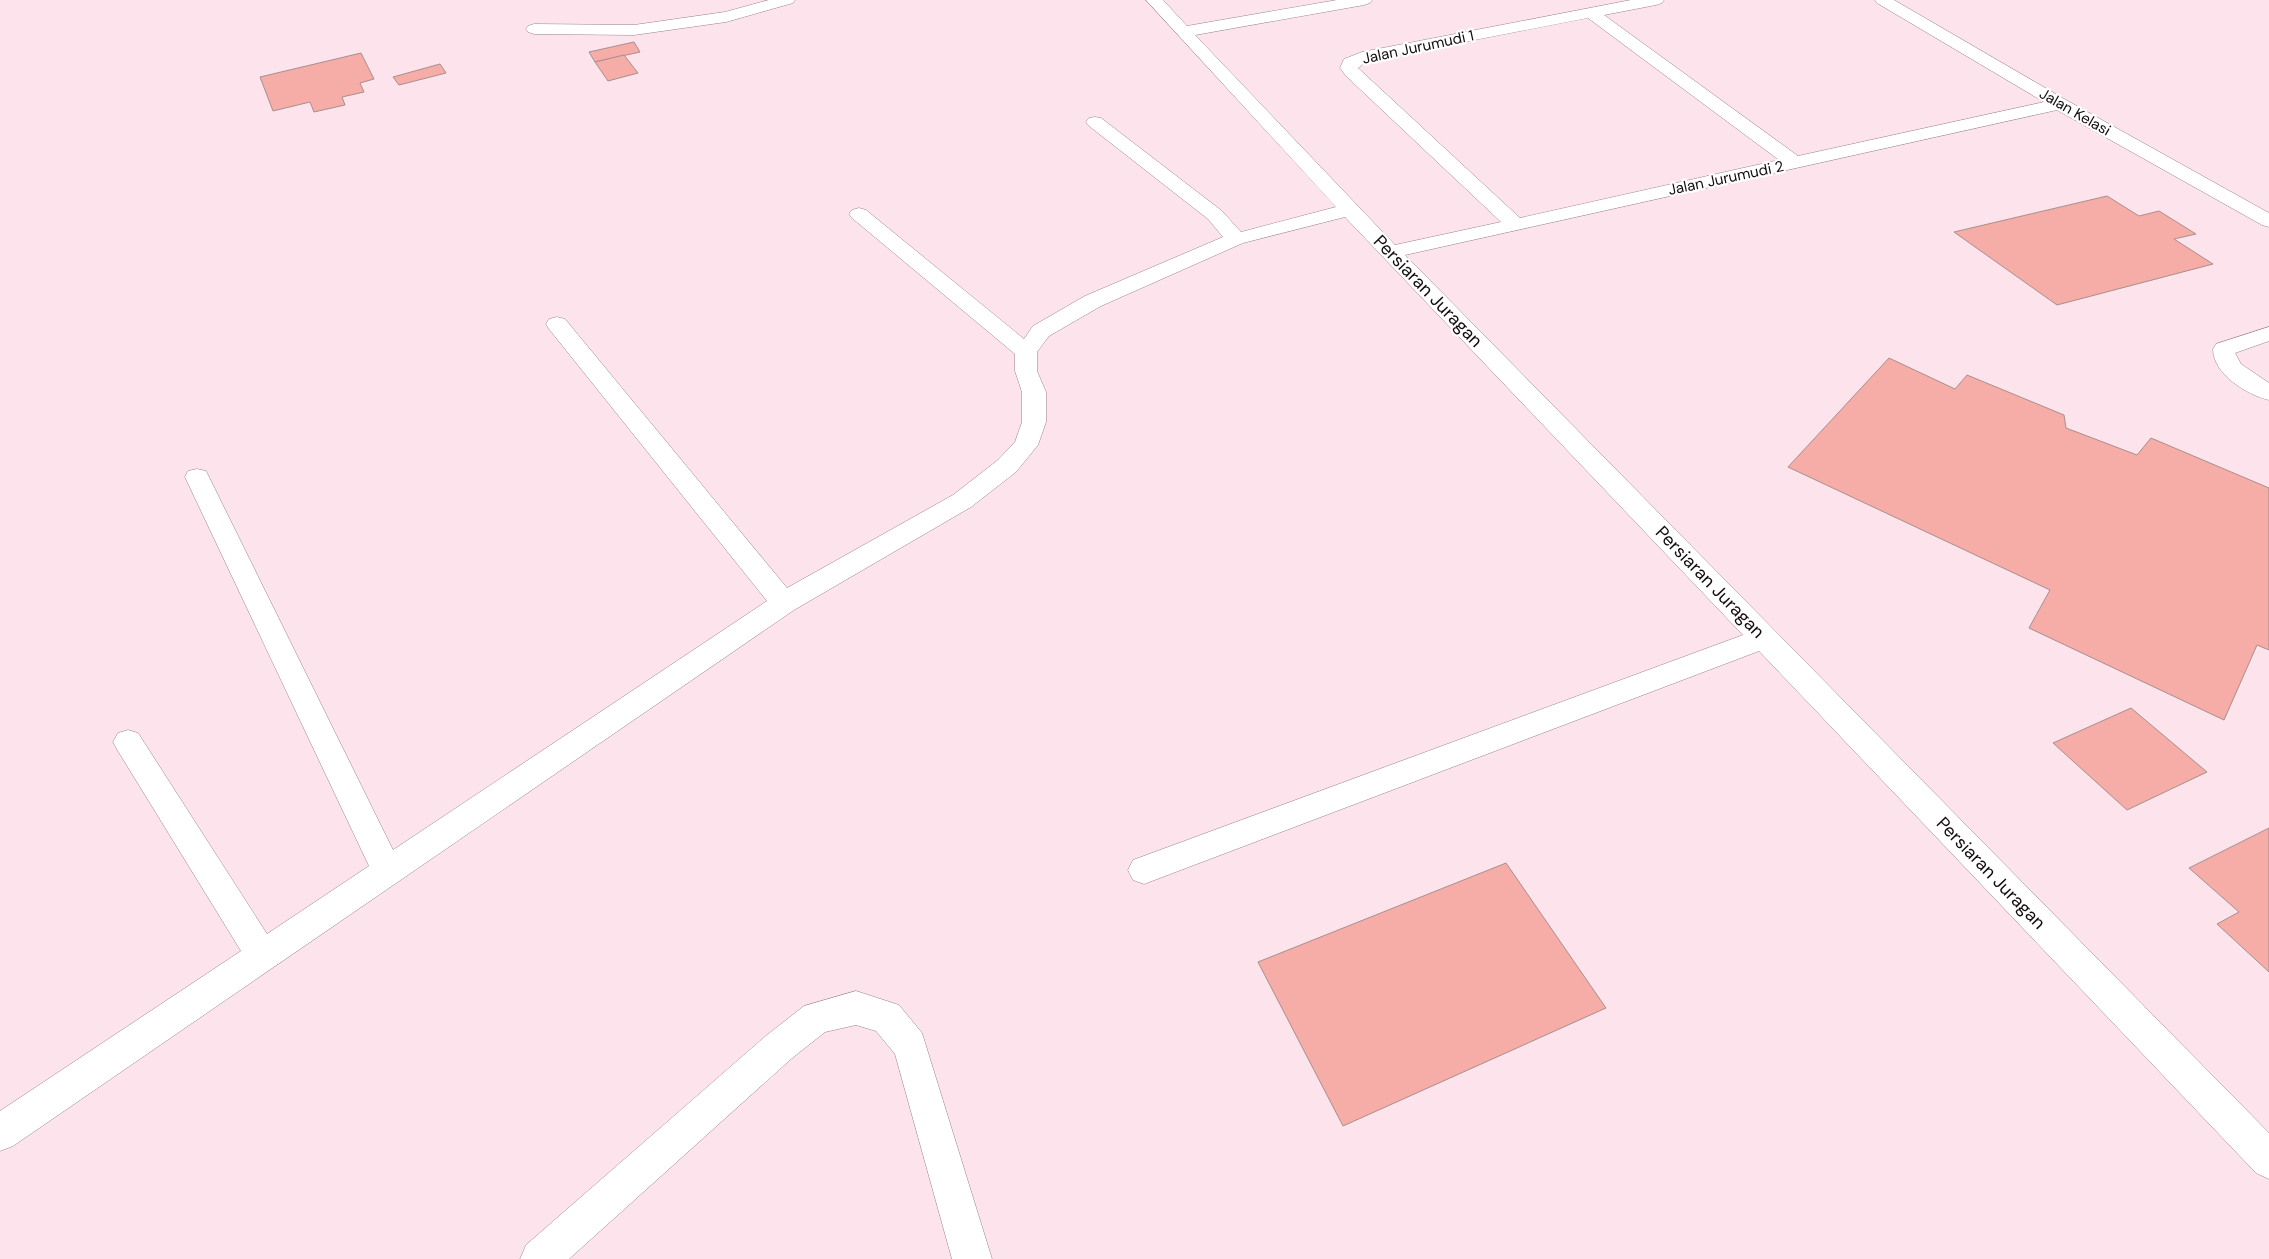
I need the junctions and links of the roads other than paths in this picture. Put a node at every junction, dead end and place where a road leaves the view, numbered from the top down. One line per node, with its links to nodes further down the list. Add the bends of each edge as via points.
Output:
1 (787, 0): 7 (street, via 726,17 634,30)
2 (1154, 0): 8 (street, Persiaran Juragan)
3 (1364, 0): 8 (street, via 1258,12)
4 (1656, 0): 6 (street, Jalan Jurumudi 1)
5 (1883, 0): 9 (street, Jalan Kelasi)
6 (1591, 12): 11 (street); 15 (street, Jalan Jurumudi 1, via 1362,57 1350,63 1352,72)
7 (534, 29)
8 (1183, 32): 12 (street, Persiaran Juragan)
9 (2060, 104): 11 (street, Jalan Jurumudi 2); 14 (street, Jalan Kelasi)
10 (1095, 122): 16 (street, via 1215,215)
11 (1795, 163): 15 (street, Jalan Jurumudi 2)
12 (1349, 210): 16 (street); 17 (street, Persiaran Juragan)
13 (859, 214): 20 (street)
14 (2269, 221)
15 (1515, 224): 17 (street, Jalan Jurumudi 2)
16 (1236, 238): 20 (street, via 1059,319 1040,331)
17 (1391, 252): 24 (street, Persiaran Juragan)
18 (557, 324): 23 (street)
19 (2269, 334): 21 (street, via 2232,345 2224,349 2223,355 2236,371)
20 (1026, 352): 23 (street, via 1026,371 1034,392 1034,422 1026,445 1008,466 962,501)
21 (2269, 393)
22 (197, 477): 27 (street)
23 (784, 603): 27 (street)
24 (1764, 638): 26 (street); 30 (street, Persiaran Juragan)
25 (128, 742): 28 (street)
26 (1144, 870)
27 (387, 871): 28 (street)
28 (262, 955): 29 (street)
29 (0, 1133)
30 (2269, 1160)
31 (540, 1259): 32 (street, via 779,1047 816,1018 856,1008 887,1017 910,1045)
32 (972, 1259)

